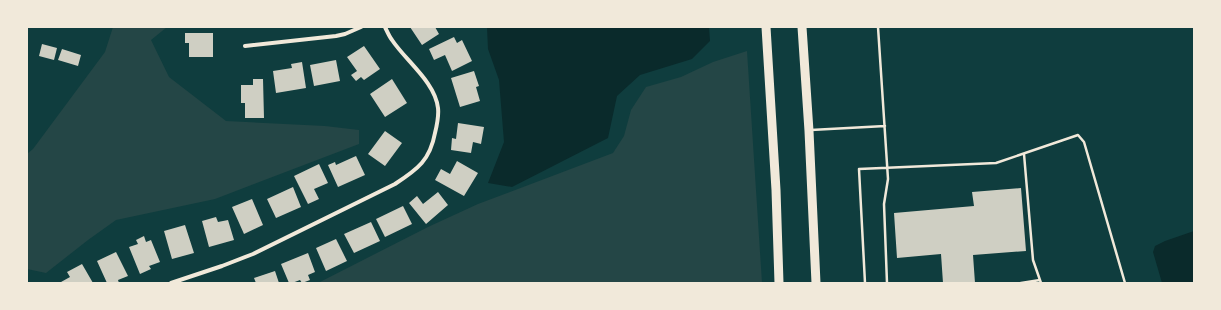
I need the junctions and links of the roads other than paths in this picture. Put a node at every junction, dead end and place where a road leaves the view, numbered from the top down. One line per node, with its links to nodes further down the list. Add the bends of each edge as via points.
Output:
1 (361, 27): 6 (street, via 336,36)
2 (384, 27): 12 (street, via 426,81 438,107 434,140 423,163 395,184 253,254)
3 (766, 27): 13 (highway)
4 (802, 27): 8 (highway)
5 (878, 27): 7 (lane)
6 (245, 46)
7 (885, 126): 8 (lane); 10 (lane)
8 (809, 131): 14 (highway)
9 (1024, 154): 10 (lane, via 996,163); 11 (lane, via 1033,260); 18 (lane, via 1078,135 1084,142)
10 (888, 168): 15 (lane, via 859,169); 16 (lane, via 884,204)
11 (1041, 281): 17 (lane)
12 (171, 283)
13 (780, 283)
14 (816, 283)
15 (865, 283)
16 (887, 283)
17 (1022, 283)
18 (1125, 283)

